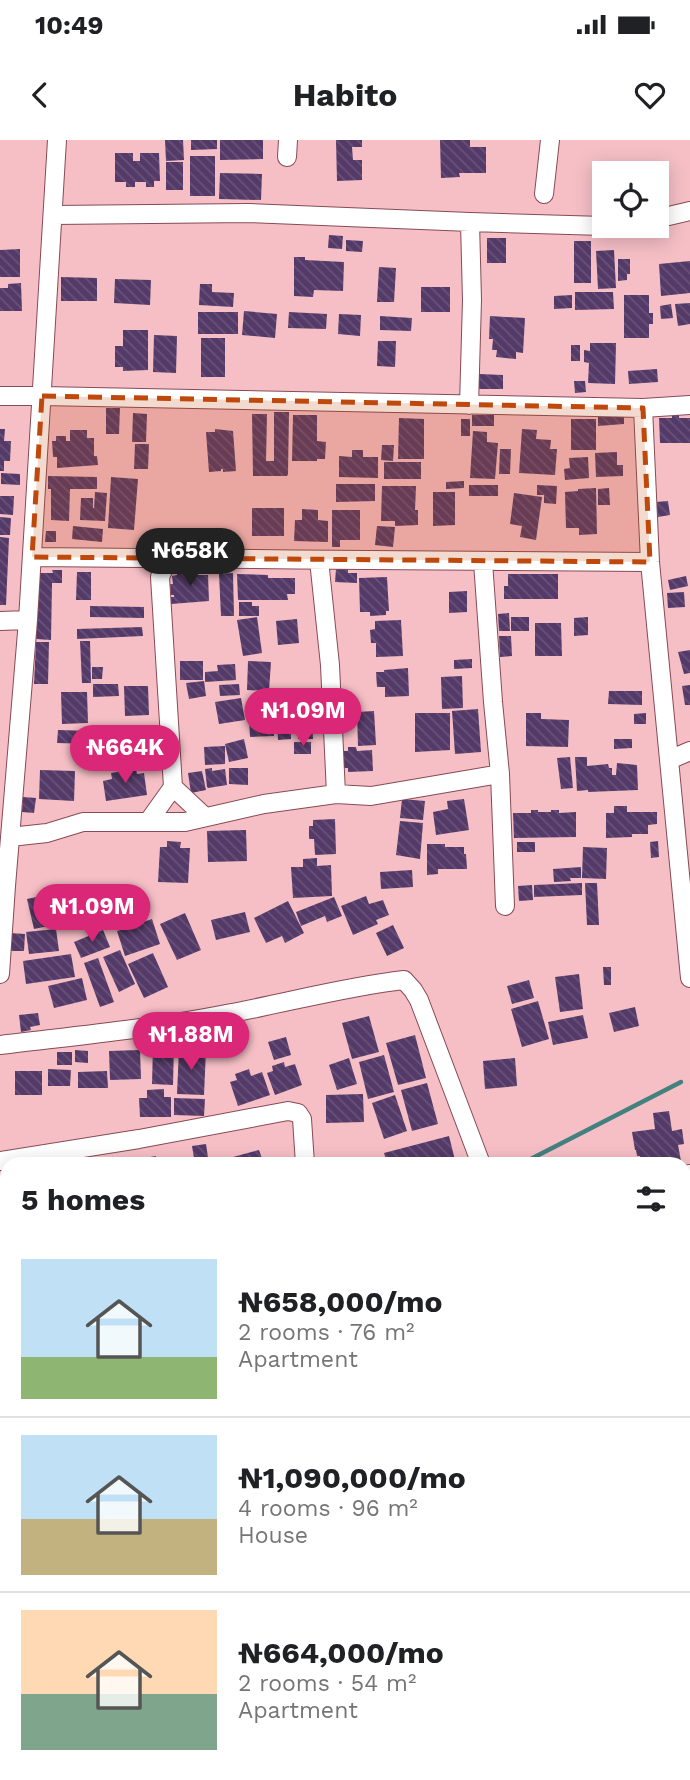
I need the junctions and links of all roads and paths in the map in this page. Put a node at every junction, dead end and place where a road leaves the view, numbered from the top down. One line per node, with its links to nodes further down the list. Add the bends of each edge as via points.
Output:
1 (57, 140): 5 (street)
2 (550, 140): 3 (street)
3 (544, 194)
4 (690, 211): 6 (street)
5 (53, 215): 7 (street, via 249,213); 10 (street)
6 (669, 216)
7 (470, 222): 8 (street); 11 (street)
8 (592, 226)
9 (0, 396): 10 (street)
10 (42, 396): 11 (street); 14 (street)
11 (469, 405): 13 (street)
12 (690, 405): 13 (street)
13 (643, 408): 19 (street)
14 (32, 557): 15 (street); 21 (street)
15 (143, 557): 16 (street); 20 (street)
16 (169, 557): 17 (street); 20 (street)
17 (319, 560): 18 (street); 27 (street)
18 (483, 562): 19 (street); 25 (street)
19 (650, 562): 24 (street)
20 (160, 577): 26 (street)
21 (28, 620): 22 (street); 30 (street)
22 (0, 621)
23 (690, 751): 24 (street)
24 (669, 760): 34 (street)
25 (500, 774): 27 (street, via 371,796); 32 (street)
26 (173, 787): 28 (street); 29 (street)
27 (336, 794): 28 (street)
28 (205, 817): 29 (street)
29 (148, 822): 30 (street, via 83,822)
30 (10, 837): 31 (street)
31 (3, 886): 33 (street)
32 (505, 906)
33 (0, 974)
34 (690, 978)
35 (0, 1045): 38 (street, via 194,1020 404,980 419,1000)
36 (24, 1157): 37 (street, via 288,1111 302,1119)
37 (305, 1157)
38 (478, 1157)

